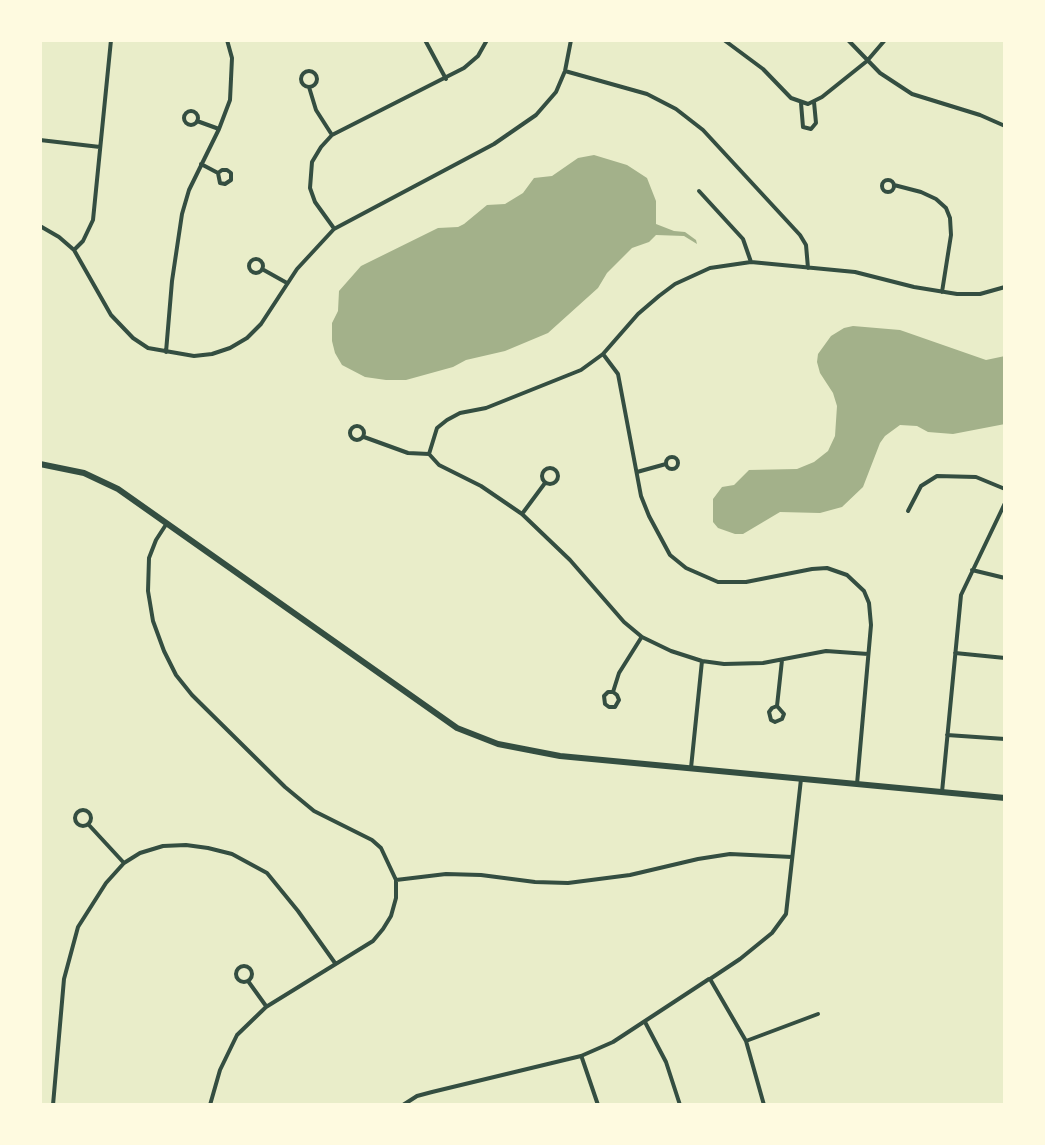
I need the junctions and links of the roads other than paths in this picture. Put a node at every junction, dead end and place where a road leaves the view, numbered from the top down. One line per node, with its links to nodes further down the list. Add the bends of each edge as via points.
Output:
1 (111, 40): 20 (street)
2 (227, 40): 17 (street, via 230,100)
3 (426, 40): 11 (street)
4 (487, 40): 11 (street, via 471,63)
5 (571, 40): 10 (street)
6 (724, 40): 13 (street)
7 (848, 40): 9 (street)
8 (885, 40): 9 (street)
9 (867, 60): 14 (street); 16 (street, via 912,94)
10 (566, 72): 26 (street, via 556,92 516,130); 29 (street, via 648,94 704,130 800,234)
11 (446, 79): 18 (street)
12 (310, 86): 18 (street)
13 (801, 103): 14 (street); 14 (street, via 803,127 811,130)
14 (811, 103)
15 (197, 121): 17 (street)
16 (1005, 126)
17 (218, 130): 21 (street)
18 (332, 135): 26 (street, via 314,157 310,184)
19 (40, 140): 20 (street)
20 (101, 147): 27 (street, via 92,220)
21 (200, 164): 22 (street); 34 (street, via 182,214)
22 (218, 174)
23 (894, 184): 33 (street, via 946,208 951,235)
24 (699, 191): 28 (street, via 743,239)
25 (40, 226): 27 (street)
26 (334, 229): 31 (street)
27 (74, 250): 34 (street, via 120,327 148,348)
28 (751, 262): 29 (street); 35 (street, via 710,268 675,284)
29 (808, 268): 33 (street)
30 (262, 270): 31 (street)
31 (288, 283): 34 (street, via 261,324 230,348 194,356)
32 (1005, 287): 33 (street, via 980,294)
33 (942, 292)
34 (166, 352)
35 (604, 354): 37 (street, via 552,383 447,420 436,428); 40 (street, via 618,374)
36 (364, 436): 37 (street)
37 (430, 454): 45 (street)
38 (40, 464): 46 (main road, via 98,478)
39 (666, 464): 40 (street)
40 (637, 472): 51 (street, via 648,516 670,555 701,576 734,582 821,568 857,582 868,597)
41 (545, 482): 45 (street)
42 (1005, 489): 44 (street, via 976,477 937,476 921,486)
43 (1005, 502): 47 (street)
44 (908, 511)
45 (522, 514): 49 (street)
46 (167, 523): 59 (main road, via 456,728 534,752); 67 (street, via 149,558 148,590 176,675 285,787 381,848)
47 (972, 570): 48 (street); 50 (street, via 961,595)
48 (1005, 578)
49 (642, 637): 54 (street); 55 (street)
50 (955, 653): 52 (street); 57 (street)
51 (868, 654): 53 (street, via 826,651); 61 (street)
52 (1005, 658)
53 (782, 660): 54 (street); 56 (street)
54 (702, 661): 59 (street)
55 (613, 692)
56 (777, 706)
57 (947, 734): 58 (street); 62 (street)
58 (1005, 740)
59 (690, 768): 60 (main road)
60 (801, 779): 61 (main road); 65 (street)
61 (857, 784): 62 (main road)
62 (942, 792): 63 (main road)
63 (1005, 798)
64 (88, 824): 66 (street)
65 (792, 857): 67 (street, via 730,854 568,884 446,874); 69 (street, via 780,925)
66 (124, 863): 68 (street, via 186,844 232,854 267,873); 76 (street, via 90,906 70,953)
67 (396, 880): 68 (street, via 384,929)
68 (335, 963): 71 (street)
69 (710, 979): 73 (street); 74 (street)
70 (248, 981): 71 (street)
71 (266, 1007): 77 (street, via 237,1034)
72 (818, 1014): 74 (street)
73 (645, 1022): 75 (street); 80 (street)
74 (746, 1042): 81 (street)
75 (582, 1056): 78 (street); 79 (street)
76 (53, 1105)
77 (210, 1105)
78 (403, 1105)
79 (598, 1105)
80 (680, 1105)
81 (768, 1105)

